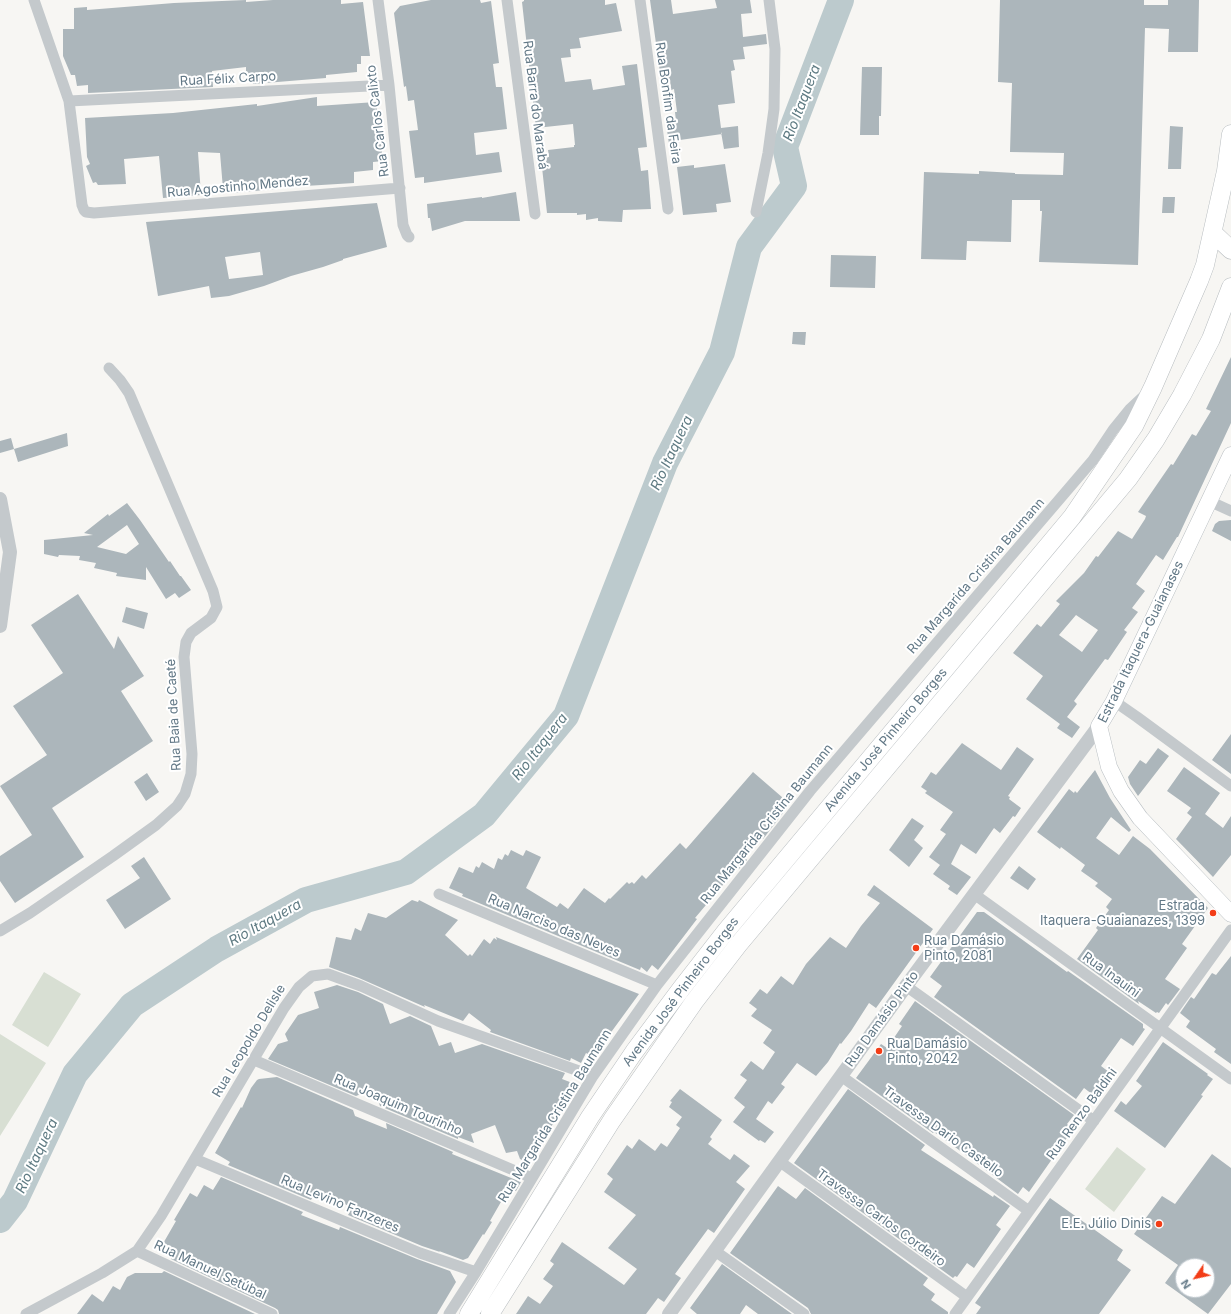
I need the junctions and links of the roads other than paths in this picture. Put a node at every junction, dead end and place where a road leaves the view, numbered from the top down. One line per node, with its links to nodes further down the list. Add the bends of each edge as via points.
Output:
1 (34, 0): 7 (street)
2 (378, 0): 6 (street, Rua Carlos Calixto)
3 (507, 0): 12 (street, Rua Barra do Marabá)
4 (640, 0): 10 (street, Rua Bonfim da Feira)
5 (769, 0): 11 (street, via 775,49 774,109)
6 (389, 85): 7 (street, Rua Félix Carpo); 9 (street, Rua Carlos Calixto)
7 (70, 101): 9 (street, Rua Agostinho Mendez, via 82,205 86,212)
8 (1231, 134): 13 (main road, Avenida José Pinheiro Borges)
9 (400, 188): 14 (street, Rua Carlos Calixto, via 403,225)
10 (668, 209)
11 (756, 212)
12 (535, 214)
13 (1213, 233): 15 (main road); 18 (main road, Avenida José Pinheiro Borges, via 1199,281)
14 (409, 237)
15 (1231, 250)
16 (1231, 287): 52 (main road, Avenida José Pinheiro Borges, via 1211,339 1182,395 1128,479 738,945 685,1015 612,1120)
17 (108, 368): 31 (street, Rua Baia de Caeté, via 128,393 213,591 217,607 211,618 191,633 186,642 184,657 192,754 191,774 185,794 177,806 156,825 114,856)
18 (1153, 387): 32 (street, Rua Margarida Cristina Baumann, via 1130,409 1093,460 810,791); 51 (main road, Avenida José Pinheiro Borges, via 1134,426 1072,517 726,931 653,1026 590,1117)
19 (1231, 455): 21 (main road, Estrada Itaquera-Guaianases)
20 (0, 499): 23 (street, via 10,552)
21 (1209, 501): 22 (street); 24 (main road, Estrada Itaquera-Guaianases)
22 (1231, 511)
23 (0, 626)
24 (1114, 701): 25 (main road, Estrada Itaquera-Guaianases); 26 (street)
25 (1098, 726): 28 (street, Rua Damásio Pinto); 29 (main road, Estrada Itaquera-Guaianases, via 1109,767 1124,796 1140,818)
26 (1231, 786)
27 (439, 894): 32 (street, Rua Narciso das Neves)
28 (974, 894): 33 (street, Rua Damásio Pinto); 34 (street, Rua Inauini)
29 (1231, 914)
30 (1231, 930): 34 (street, Rua Renzo Baldini)
31 (0, 931)
32 (657, 985): 36 (street, Rua Margarida Cristina Baumann)
33 (906, 986): 37 (street, Rua Damásio Pinto); 39 (street)
34 (1160, 1028): 38 (street, Rua Inauini); 39 (street, Rua Renzo Baldini)
35 (254, 1060): 36 (street, Rua Leopoldo Delisle, via 299,987 312,976 328,974 438,1021); 40 (street, Rua Leopoldo Delisle); 42 (street, Rua Joaquim Tourinho)
36 (593, 1076): 42 (street, Rua Margarida Cristina Baumann)
37 (841, 1076): 41 (street, Rua Damásio Pinto); 43 (street, Travessa Dario Castello)
38 (1231, 1079)
39 (1094, 1121): 43 (street, Rua Renzo Baldini)
40 (195, 1159): 44 (street, Rua Leopoldo Delisle); 46 (street, Rua Levino Fanzeres, via 420,1253)
41 (779, 1161): 45 (street, Rua Damásio Pinto); 47 (street, Travessa Carlos Cordeiro)
42 (532, 1178): 46 (street, Rua Margarida Cristina Baumann)
43 (1029, 1211): 47 (street, Rua Renzo Baldini)
44 (137, 1251): 48 (street, Rua Leopoldo Delisle); 49 (street, Rua Manuel Setúbal)
45 (715, 1251): 53 (street, Rua Damásio Pinto); 54 (street)
46 (476, 1272): 50 (street, Rua Margarida Cristina Baumann)
47 (967, 1297): 55 (street, Rua Renzo Baldini)
48 (26, 1314)
49 (272, 1314)
50 (449, 1314)
51 (469, 1314)
52 (490, 1314)
53 (669, 1314)
54 (804, 1314)
55 (955, 1314)

